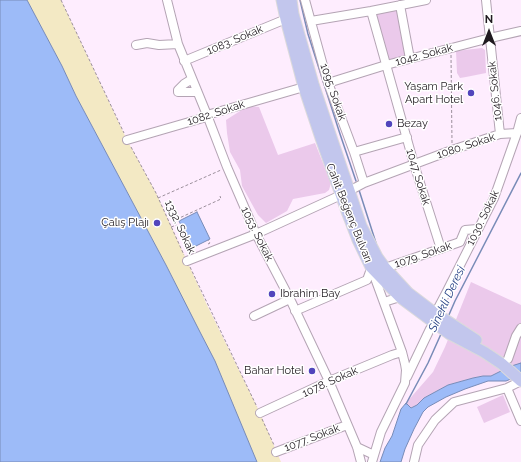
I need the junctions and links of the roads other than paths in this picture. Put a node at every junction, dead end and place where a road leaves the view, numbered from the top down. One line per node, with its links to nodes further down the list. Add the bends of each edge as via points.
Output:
1 (167, 0): 13 (street, 1053. Sokak)
2 (282, 0): 9 (main road, Cahit Beğenç Bulvarı)
3 (291, 0): 31 (main road, Cahit Beğenç Bulvarı)
4 (304, 0): 10 (street, 1095. Sokak)
5 (426, 0): 7 (street)
6 (486, 0): 12 (street, 1046. Sokak)
7 (400, 5): 8 (street); 15 (street)
8 (371, 11): 10 (street); 17 (street, 1047. Sokak)
9 (286, 19): 16 (street, 1083. Sokak); 20 (main road, Cahit Beğenç Bulvarı)
10 (311, 21): 19 (street, 1095. Sokak)
11 (521, 30): 12 (street, 1042. Sokak)
12 (490, 38): 15 (street, 1042. Sokak); 25 (street, 1046. Sokak)
13 (178, 44): 14 (street); 16 (street, 1053. Sokak)
14 (136, 45)
15 (410, 59): 17 (street, 1042. Sokak)
16 (184, 61): 18 (street, 1053. Sokak)
17 (386, 65): 19 (street, 1042. Sokak); 26 (street, 1047. Sokak)
18 (192, 78): 21 (street, 1053. Sokak); 21 (street, via 178,92)
19 (328, 83): 28 (street, 1095. Sokak)
20 (304, 87): 22 (street, 1082. Sokak); 31 (main road, Cahit Beğenç Bulvarı)
21 (197, 92): 22 (street, 1053. Sokak)
22 (207, 115): 27 (street, 1082. Sokak); 33 (street, 1053. Sokak)
23 (521, 118): 24 (street, 1030. Sokak)
24 (517, 133): 25 (street, 1080. Sokak); 32 (street, 1030. Sokak, via 494,198)
25 (500, 134): 29 (street, 1080. Sokak)
26 (406, 137): 28 (street); 29 (street, 1047. Sokak)
27 (127, 140)
28 (354, 152): 30 (street, 1095. Sokak)
29 (414, 164): 30 (street, 1080. Sokak); 34 (street, 1047. Sokak)
30 (364, 183): 31 (street, 1080. Sokak)
31 (345, 193): 33 (street, 1080. Sokak); 35 (main road, Cahit Beğenç Bulvarı); 37 (main road, Cahit Beğenç Bulvarı, via 358,240)
32 (477, 229): 34 (street, 1079. Sokak, via 465,230 460,242); 44 (street, 1030. Sokak, via 437,310)
33 (256, 234): 36 (street, 1080. Sokak); 40 (street, 1053. Sokak)
34 (441, 249): 38 (street, 1079. Sokak)
35 (377, 257): 37 (street); 38 (main road, Cahit Beğenç Bulvarı)
36 (187, 261)
37 (371, 267): 39 (main road, Cahit Beğenç Bulvarı); 41 (street); 42 (street, via 366,280)
38 (385, 268): 44 (main road, Cahit Beğenç Bulvarı)
39 (400, 296): 41 (street); 44 (main road, Cahit Beğenç Bulvarı)
40 (290, 299): 42 (street, 1053. Sokak); 43 (street)
41 (384, 302): 46 (street)
42 (295, 311): 49 (street, 1053. Sokak)
43 (254, 316)
44 (437, 320): 47 (main road, Cahit Beğenç Bulvarı, via 484,352); 50 (street, 1030. Sokak, via 430,329)
45 (521, 328): 47 (street)
46 (402, 352): 49 (street, 1078. Sokak); 50 (street, via 406,370)
47 (506, 361): 48 (main road, Cahit Beğenç Bulvarı)
48 (521, 378): 51 (street)
49 (329, 382): 52 (street, 1078. Sokak); 54 (street, 1053. Sokak)
50 (405, 383): 57 (street, 1030. Sokak, via 381,432)
51 (507, 388): 53 (street); 59 (street, via 454,402 435,420 418,445)
52 (260, 413)
53 (521, 421)
54 (348, 425): 55 (street, 1053. Sokak); 56 (street, 1077. Sokak)
55 (357, 447): 57 (street); 58 (street, 1053. Sokak)
56 (276, 452)
57 (373, 459)
58 (361, 462)
59 (414, 462)

